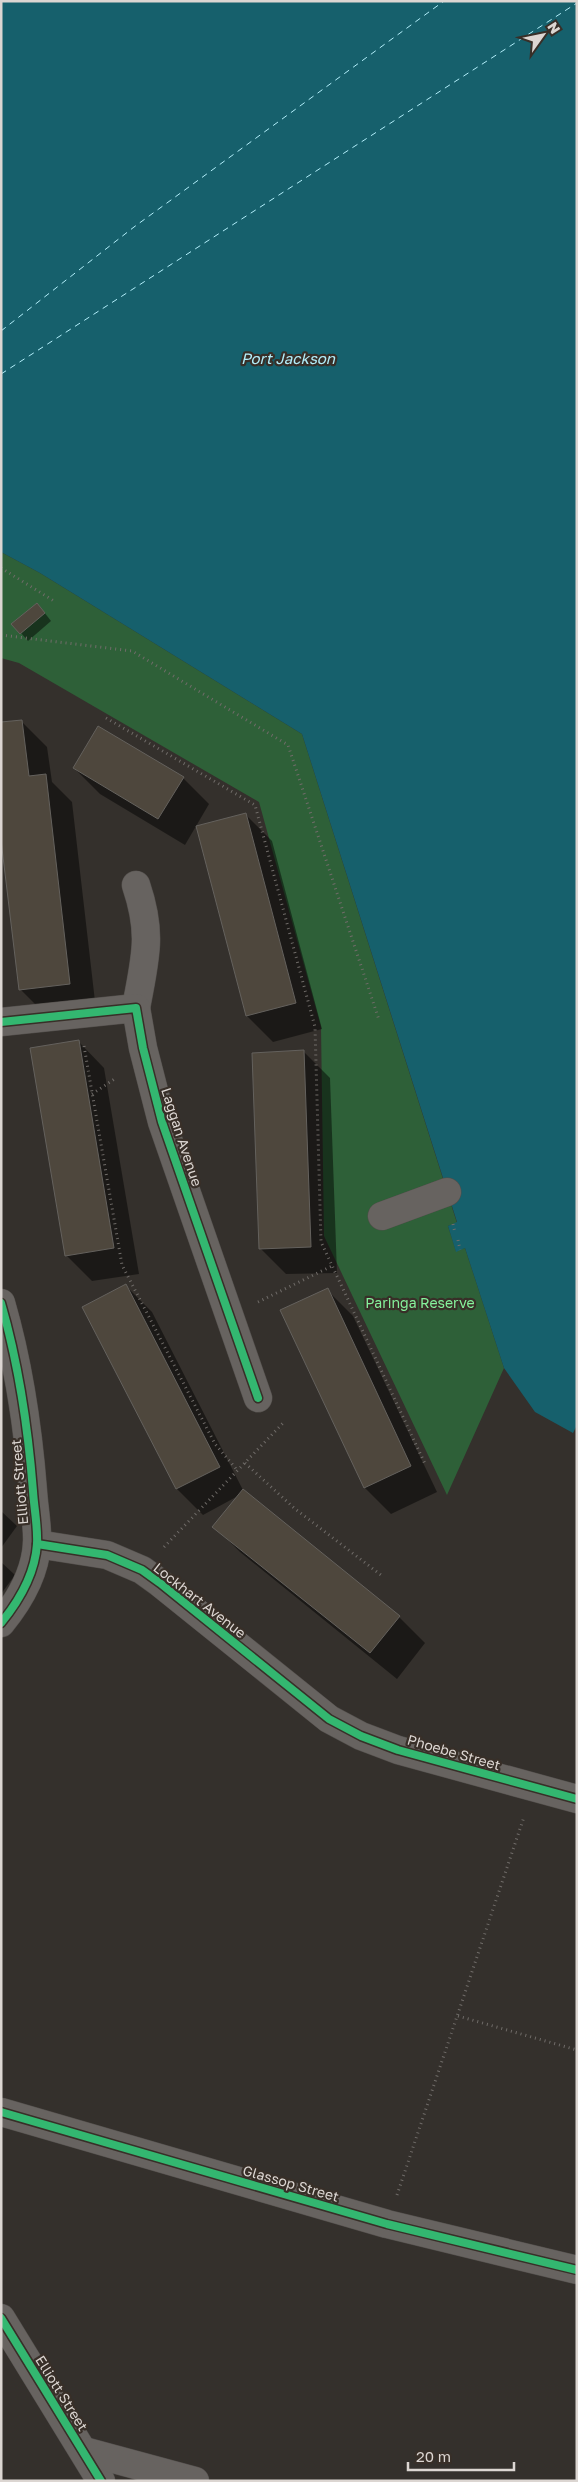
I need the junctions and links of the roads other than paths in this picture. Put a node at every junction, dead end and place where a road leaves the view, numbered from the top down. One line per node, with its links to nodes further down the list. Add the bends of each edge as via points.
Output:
1 (136, 885): 2 (street, Laggan Avenue, via 147,924 147,947)
2 (136, 1008): 3 (street); 7 (street, Laggan Avenue, via 162,1122)
3 (1, 1022)
4 (447, 1192): 5 (street)
5 (382, 1216)
6 (1, 1303): 8 (street, Elliott Street, via 19,1372)
7 (258, 1398)
8 (37, 1544): 9 (street, Elliott Street, via 31,1572 20,1597); 10 (street, Lockhart Avenue, via 107,1555 142,1570)
9 (1, 1623)
10 (329, 1718): 11 (street, Phoebe Street, via 361,1736 398,1750)
11 (577, 1799)
12 (1, 2112): 13 (street, Glassop Street, via 387,2224)
13 (577, 2270)
14 (1, 2318): 15 (street, Elliott Street)
15 (84, 2452): 16 (street, Elliott Street); 17 (street)
16 (101, 2481)
17 (195, 2481)

